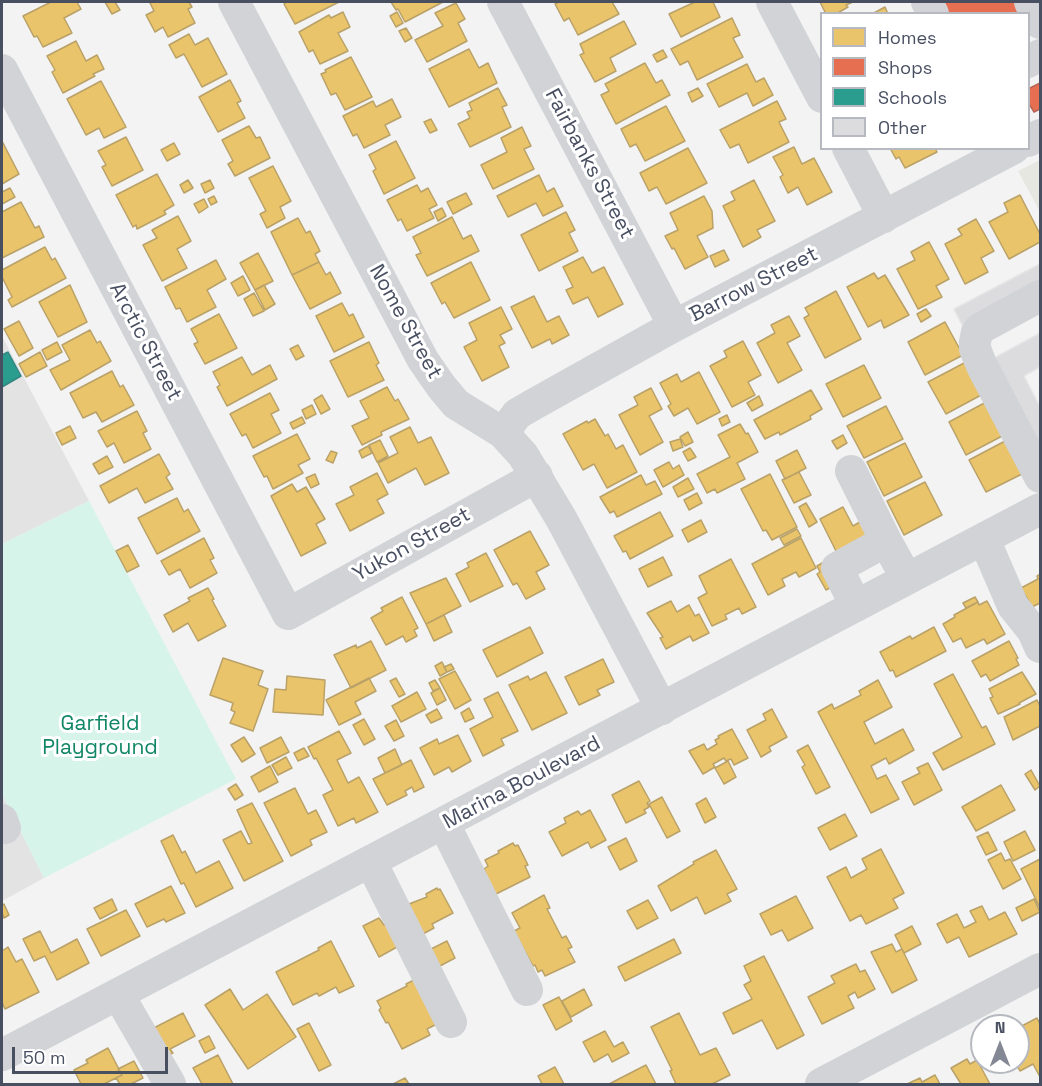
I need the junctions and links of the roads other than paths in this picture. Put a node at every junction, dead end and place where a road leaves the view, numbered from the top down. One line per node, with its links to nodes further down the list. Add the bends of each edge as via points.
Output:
1 (234, 2): 13 (street, Nome Street, via 423,360 456,404)
2 (503, 2): 12 (street, Fairbanks Street)
3 (772, 2): 7 (street)
4 (1030, 2): 5 (street)
5 (1041, 23)
6 (2, 70): 22 (street, Arctic Street)
7 (820, 93)
8 (849, 150): 10 (street)
9 (1010, 150): 10 (street, Barrow Street)
10 (884, 218): 12 (street, Barrow Street)
11 (1041, 296): 16 (street, via 981,328 975,342 982,366)
12 (674, 326): 13 (street, Barrow Street, via 517,414)
13 (503, 433): 15 (street, Nome Street)
14 (851, 471): 19 (street)
15 (537, 476): 22 (street, Yukon Street); 24 (street, Nome Street)
16 (1041, 477)
17 (1041, 509): 18 (street, Marina Boulevard)
18 (984, 539): 20 (street, Marina Boulevard); 23 (street, via 1013,606)
19 (886, 541): 20 (street); 21 (street, via 837,568)
20 (908, 579): 21 (street, Marina Boulevard)
21 (856, 606): 24 (street, Marina Boulevard)
22 (288, 614)
23 (1041, 647)
24 (662, 709): 25 (street, Marina Boulevard)
25 (444, 824): 26 (street, Marina Boulevard); 28 (street)
26 (371, 862): 29 (street, Marina Boulevard); 30 (street)
27 (1041, 969): 33 (street)
28 (527, 990)
29 (118, 994): 31 (street, Marina Boulevard); 32 (street)
30 (451, 1022)
31 (2, 1055)
32 (170, 1084)
33 (821, 1084)

